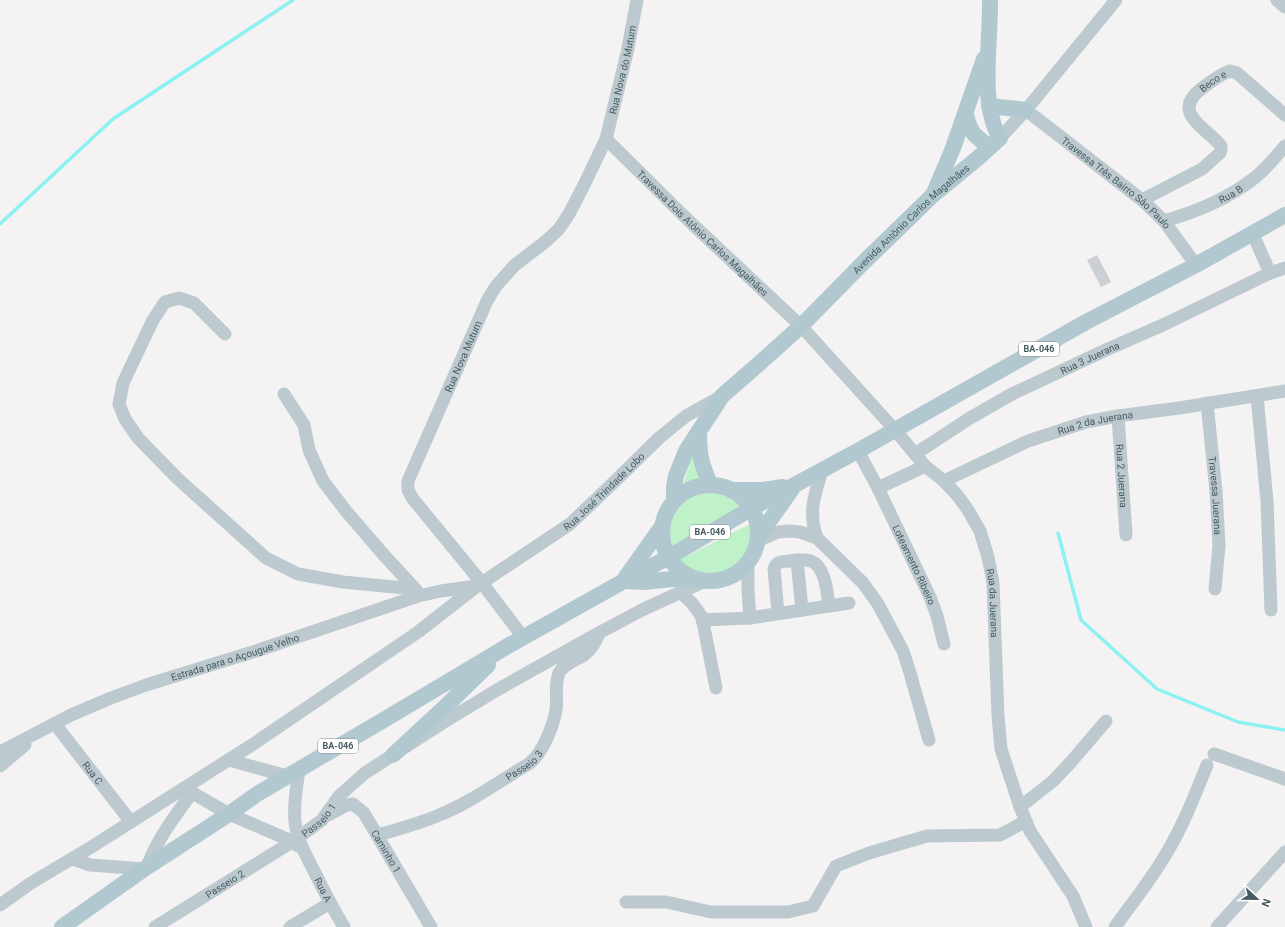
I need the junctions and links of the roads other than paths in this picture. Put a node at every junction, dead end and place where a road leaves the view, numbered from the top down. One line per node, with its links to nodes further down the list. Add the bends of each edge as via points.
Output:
1 (637, 0): 11 (street, Rua Nova do Mutum)
2 (990, 0): 6 (main road)
3 (1116, 0): 8 (street, Avenida Antônio Carlos Magalhães)
4 (1277, 0): 5 (street)
5 (1285, 7)
6 (988, 46): 7 (main road); 9 (main road)
7 (990, 106): 8 (main road); 12 (main road)
8 (1026, 110): 12 (street, Avenida Antônio Carlos Magalhães); 15 (street, Travessa Três Bairro Sâo Paulo)
9 (966, 114): 12 (main road, via 975,136); 14 (main road)
10 (1285, 115): 15 (street, Beco e, via 1237,73 1230,72 1218,77 1193,96 1189,110 1195,121 1221,146 1220,153 1202,169)
11 (606, 138): 22 (street, Travessa Dois Atônio Carlos Magalhães, via 688,220); 52 (street, Rua Nova Mutum, via 570,214 545,242 515,265 496,286 487,301 408,481 408,490 413,499)
12 (995, 143): 14 (main road, Avenida Antônio Carlos Magalhães)
13 (1285, 146): 17 (street, Rua B, via 1253,179 1210,205)
14 (933, 195): 22 (main road, Avenida Antônio Carlos Magalhães)
15 (1142, 200): 17 (street, Travessa Três Bairro Sâo Paulo)
16 (1285, 215): 18 (main road, BA-046 / BA-046)
17 (1164, 221): 19 (street, Travessa Três Bairro Sâo Paulo)
18 (1252, 232): 19 (main road, BA-046 / BA-046); 21 (street)
19 (1196, 265): 30 (main road, BA-046 / BA-046, via 1086,322)
20 (1285, 268): 21 (street, Rua 3 Juerana)
21 (1270, 273): 33 (street, Rua 3 Juerana, via 1012,394)
22 (801, 326): 26 (main road, Avenida Antônio Carlos Magalhães); 30 (street, Travessa Dois Atônio Carlos Magalhães)
23 (225, 334): 54 (street, via 194,302 179,298 165,302 153,320 123,383 119,404 125,419 138,438 177,478 266,558 298,574)
24 (1285, 391): 27 (street, Rua 2 da Juerana)
25 (284, 394): 54 (street, via 304,425 309,450 323,481 378,549)
26 (722, 396): 31 (main road, Avenida Antônio Carlos Magalhães); 52 (street, Rua José Trindade Lobo, via 686,416 659,438 570,524)
27 (1257, 396): 28 (street, Rua 2 da Juerana); 59 (street, via 1267,501)
28 (1207, 403): 29 (street, Rua 2 da Juerana); 53 (street, Travessa Juerana, via 1219,546)
29 (1118, 416): 36 (street, Rua 2 da Juerana, via 1086,422 1028,441); 44 (street, Rua 2 Juerana)
30 (895, 430): 32 (main road, BA-046 / BA-046); 33 (street, Rua da Juerana)
31 (699, 431): 37 (main road, via 700,457); 41 (main road, Avenida Antônio Carlos Magalhães, via 686,451 676,476)
32 (858, 451): 35 (main road, BA-046 / BA-046); 39 (street)
33 (915, 454): 34 (street, Rua da Juerana)
34 (925, 466): 36 (street, Rua da Juerana); 39 (street)
35 (822, 471): 38 (main road, BA-046 / BA-046); 45 (street, via 812,509 812,525)
36 (944, 481): 79 (street, Rua da Juerana, via 968,510 980,531 988,557 993,582 998,716 1002,749)
37 (710, 484): 40 (main road); 41 (main road, via 684,492)
38 (794, 486): 40 (main road, via 763,490); 42 (main road, BA-046 / BA-046); 46 (main road)
39 (878, 488): 65 (street, Loteamento Ribeiro, via 930,596)
40 (731, 490): 42 (main road, via 741,495)
41 (674, 501): 43 (main road)
42 (752, 508): 46 (main road, via 757,522); 47 (main road, BA-046 / BA-046)
43 (663, 524): 47 (main road, via 663,541); 50 (main road)
44 (1126, 535)
45 (817, 538): 46 (street, via 789,531); 71 (street, via 863,583 878,604 903,650)
46 (758, 539): 49 (main road)
47 (669, 557): 50 (main road, BA-046 / BA-046); 51 (main road, via 676,567 686,574)
48 (797, 560): 57 (street, via 813,562 821,570); 58 (street); 60 (street, via 779,562 774,569)
49 (748, 563): 51 (main road, via 738,572 725,578); 61 (street)
50 (624, 580): 51 (main road); 64 (main road, BA-046 / BA-046)
51 (702, 580): 55 (street, Passeio 1)
52 (480, 585): 54 (street, Estrada para o Açougue Velho); 64 (street, Rua Nova Mutum); 74 (street, Rua José Trindade Lobo, via 412,637)
53 (1215, 589)
54 (418, 592): 69 (street, Estrada para o Açougue Velho, via 256,651 146,685)
55 (680, 592): 62 (street, via 692,603); 63 (street, Passeio 1)
56 (849, 603): 57 (street)
57 (830, 606): 58 (street)
58 (802, 610): 60 (street)
59 (1271, 610)
60 (778, 614): 61 (street)
61 (750, 618): 62 (street)
62 (702, 620): 67 (street)
63 (599, 633): 73 (street, Passeio 1, via 497,690); 84 (street, Passeio 3, via 592,648 562,668 556,688 556,710 542,750 536,758 439,816)
64 (523, 637): 66 (main road, BA-046 / BA-046)
65 (944, 644)
66 (506, 647): 73 (main road); 76 (main road, BA-046 / BA-046)
67 (716, 688)
68 (1106, 721): 79 (street, via 1071,762)
69 (55, 724): 70 (street, Estrada para o Açougue Velho); 83 (street, Rua C)
70 (40, 732): 72 (street, Estrada para o Açougue Velho); 75 (street)
71 (929, 740)
72 (0, 752)
73 (394, 755): 81 (street, Passeio 1, via 365,773 338,796)
74 (229, 760): 76 (street); 78 (street, Rua José Trindade Lobo)
75 (0, 766)
76 (293, 773): 80 (main road, BA-046 / BA-046); 85 (street)
77 (1285, 779): 98 (street, via 1211,760 1166,854)
78 (188, 790): 80 (street, Rua A); 83 (street, Rua José Trindade Lobo); 88 (street, via 152,852)
79 (1020, 807): 82 (street, Rua da Juerana)
80 (229, 814): 85 (street, Rua A); 88 (main road, BA-046 / BA-046)
81 (326, 816): 84 (street, Caminho 1, via 353,804 364,814); 85 (street, Passeio 1)
82 (1026, 821): 89 (street, via 1000,835 927,836 862,855 836,866 813,906 788,912 711,912 666,902); 97 (street, Rua da Juerana, via 1073,896)
83 (131, 822): 87 (street, Rua José Trindade Lobo)
84 (378, 835): 96 (street, Caminho 1)
85 (296, 840): 90 (street, Rua A); 93 (street, Passeio 2)
86 (1285, 852): 99 (street)
87 (73, 859): 88 (street, via 90,865); 91 (street, Rua José Trindade Lobo, via 31,883)
88 (146, 868): 92 (main road, BA-046 / BA-046)
89 (626, 902)
90 (330, 903): 94 (street); 95 (street, Rua A)
91 (0, 905)
92 (62, 927)
93 (155, 927)
94 (290, 927)
95 (344, 927)
96 (432, 927)
97 (1086, 927)
98 (1115, 927)
99 (1217, 927)

